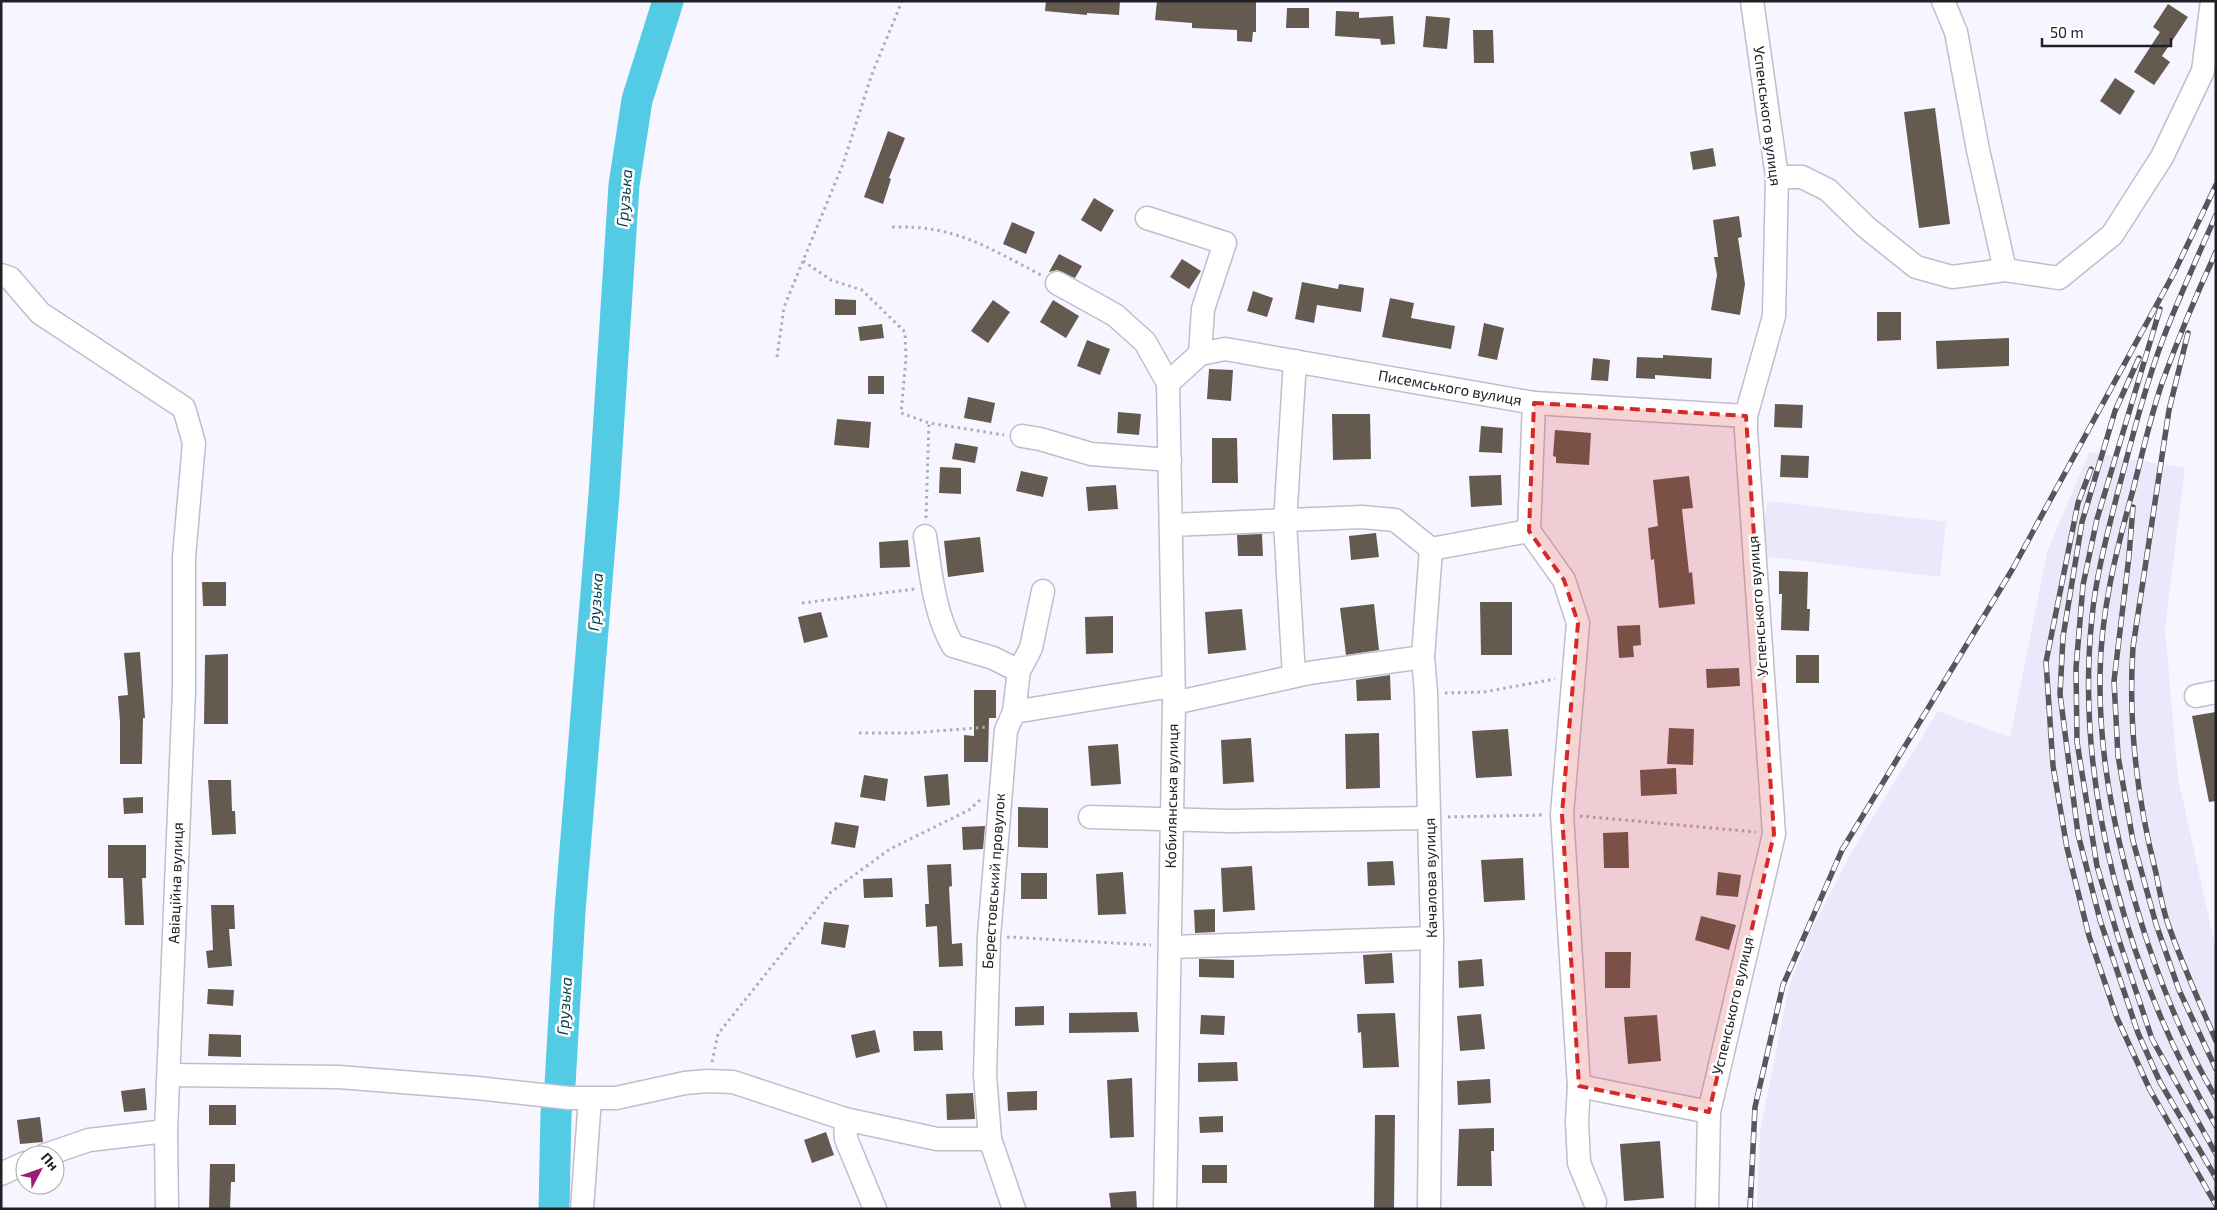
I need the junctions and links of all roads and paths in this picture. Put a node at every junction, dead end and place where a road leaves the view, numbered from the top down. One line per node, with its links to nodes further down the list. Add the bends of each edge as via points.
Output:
1 (902, 1): 8 (path, via 872,74 844,164)
2 (1752, 1): 5 (street, Успенського вулиця)
3 (1943, 1): 9 (street, via 1956,32)
4 (2212, 1): 9 (street, via 2204,71 2162,157 2112,235 2059,278)
5 (1777, 177): 9 (street, via 1802,177 1828,190 1866,227 1916,267 1952,276); 17 (street, Успенського вулиця, via 1774,316)
6 (1147, 218): 12 (street, via 1225,243 1203,309)
7 (892, 227): 11 (path, via 946,231 975,240)
8 (803, 261): 13 (path, via 784,307); 18 (path, via 831,280 862,290 905,332 901,413)
9 (2004, 270)
10 (1, 275): 46 (street, Авіаційна вулиця, via 10,278 40,313 184,408 194,443 184,557 184,690)
11 (1057, 284): 15 (street, via 1115,315 1145,342)
12 (1200, 354): 14 (street, Писемського вулиця, via 1226,349); 15 (street)
13 (777, 357)
14 (1295, 361): 16 (street, Писемського вулиця); 21 (street)
15 (1168, 383): 20 (street, Кобилянська вулиця)
16 (1534, 403): 17 (street, Писемського вулиця); 23 (street)
17 (1746, 416): 42 (street, Успенського вулиця)
18 (929, 423): 19 (path, via 992,435); 24 (path)
19 (1022, 436): 20 (street, via 1091,454)
20 (1170, 460): 22 (street, Кобилянська вулиця)
21 (1285, 522): 22 (street); 25 (street, via 1362,517 1395,520); 31 (street)
22 (1171, 525): 34 (street, Кобилянська вулиця)
23 (1529, 531): 25 (street); 32 (street, via 1564,580 1578,623)
24 (925, 536): 26 (street)
25 (1431, 549): 29 (street, Качалова вулиця)
26 (933, 587): 28 (path); 30 (street, via 942,628 953,646 993,658)
27 (1043, 591): 30 (street, via 1031,648)
28 (802, 603)
29 (1423, 658): 31 (street); 33 (street, Качалова вулиця)
30 (1019, 671): 35 (street, Берестовський провулок)
31 (1294, 676): 34 (street)
32 (1573, 676): 33 (path, via 1484,692); 38 (street)
33 (1426, 693): 40 (street, Качалова вулиця)
34 (1173, 694): 35 (street); 41 (street, Кобилянська вулиця)
35 (1010, 721): 36 (path, via 910,733); 37 (street, Берестовський провулок)
36 (859, 733)
37 (1001, 782): 43 (street, Берестовський провулок); 47 (path, via 969,810 890,849 831,892 718,1034)
38 (1562, 814): 40 (path); 42 (path); 48 (street)
39 (1090, 817): 41 (street)
40 (1429, 818): 41 (street); 44 (street, Качалова вулиця)
41 (1171, 821): 45 (street, Кобилянська вулиця)
42 (1774, 834): 50 (street, Успенського вулиця)
43 (989, 936): 45 (path); 53 (street, Берестовський провулок, via 985,1075)
44 (1432, 938): 45 (street); 63 (street, Качалова вулиця)
45 (1171, 947): 62 (street, Кобилянська вулиця)
46 (168, 1075): 49 (street, via 339,1078); 52 (street, Авіаційна вулиця)
47 (707, 1080): 49 (street, via 616,1098); 51 (street, via 733,1082)
48 (1579, 1086): 50 (street); 57 (street, via 1579,1163)
49 (580, 1098): 59 (street)
50 (1709, 1112): 64 (street, Успенського вулиця)
51 (845, 1119): 53 (street, via 937,1139); 60 (street, via 846,1139)
52 (166, 1131): 54 (street, via 89,1140); 58 (street, Авіаційна вулиця)
53 (990, 1139): 61 (street, Берестовський провулок)
54 (65, 1148)
55 (15, 1168): 56 (street)
56 (1, 1174)
57 (1595, 1202)
58 (168, 1209)
59 (582, 1209)
60 (875, 1209)
61 (1014, 1209)
62 (1165, 1209)
63 (1429, 1209)
64 (1707, 1209)

